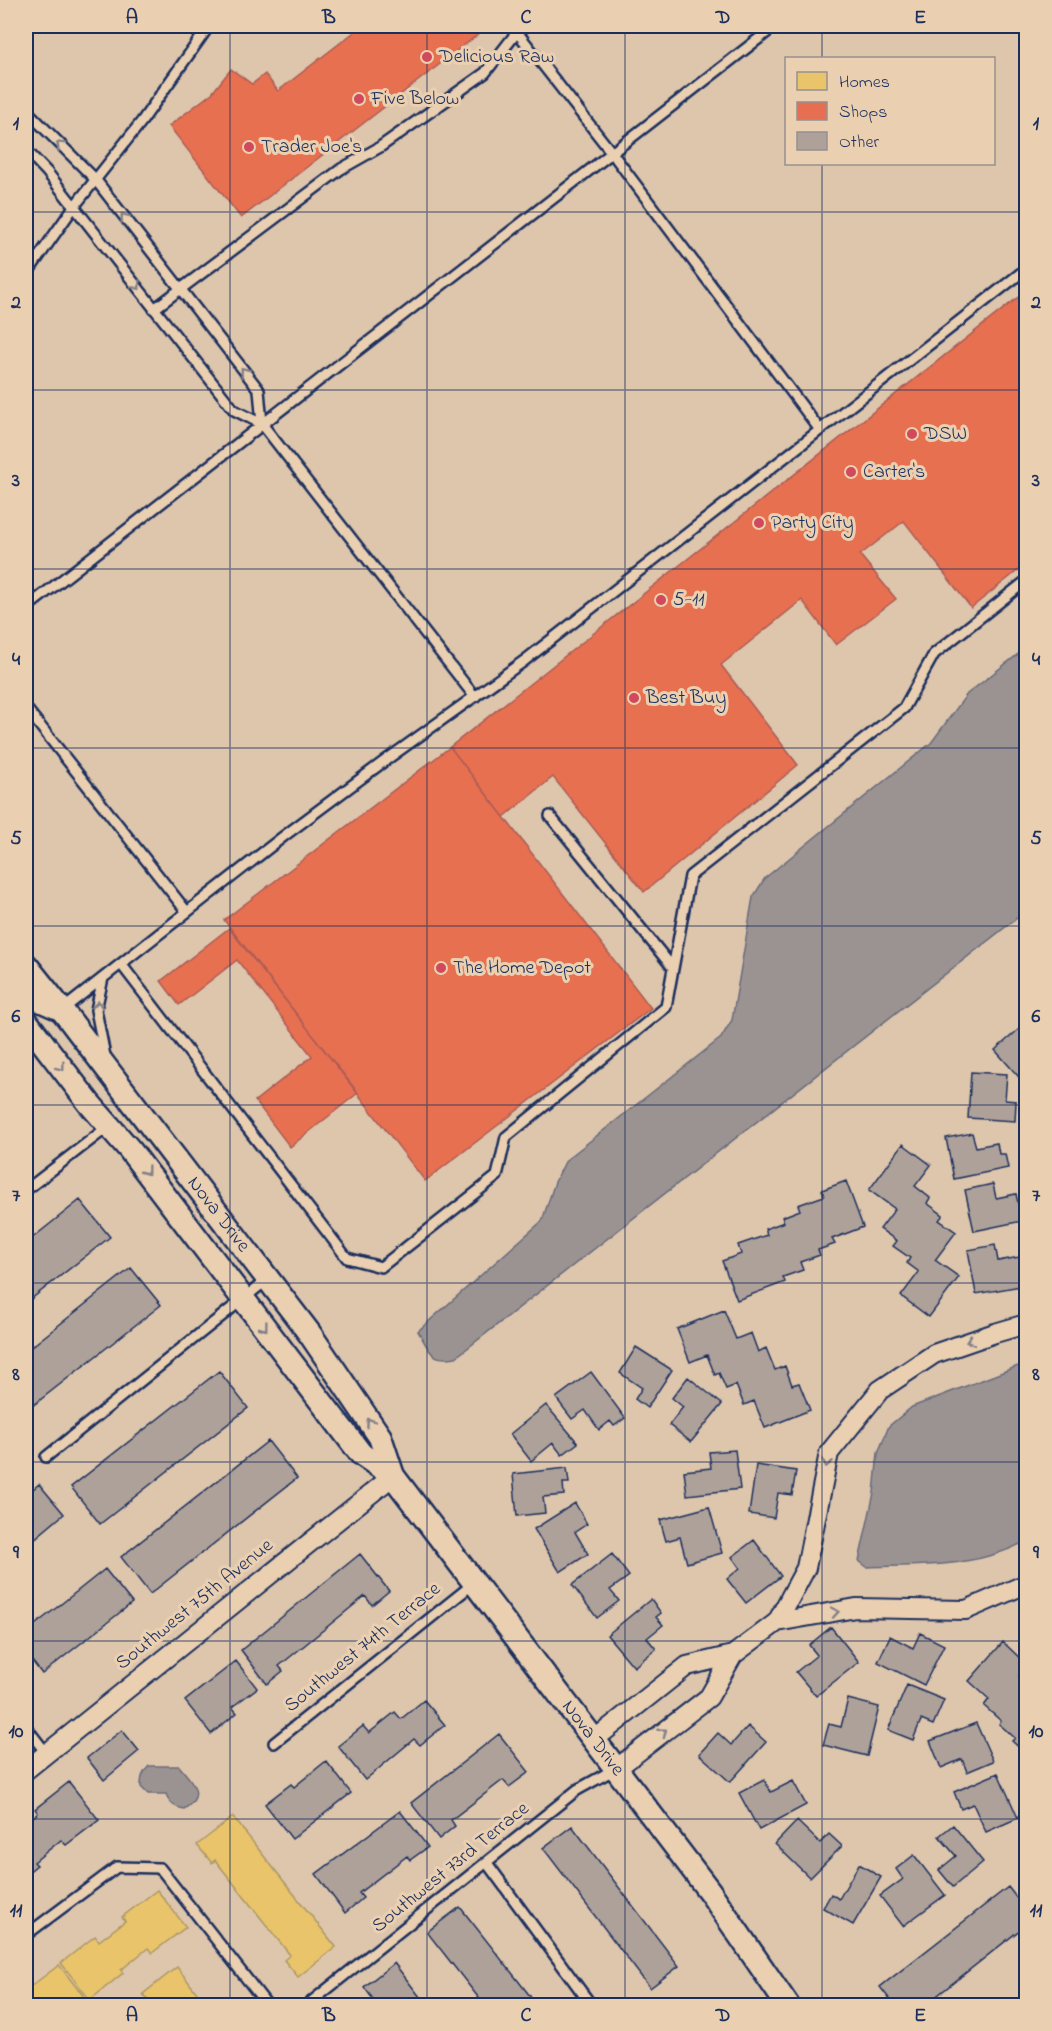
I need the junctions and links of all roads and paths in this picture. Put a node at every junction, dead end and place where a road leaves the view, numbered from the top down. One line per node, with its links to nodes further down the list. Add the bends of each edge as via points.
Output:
1 (210, 26): 8 (lane)
2 (526, 26): 4 (lane)
3 (775, 26): 7 (lane)
4 (518, 32): 7 (lane); 12 (lane, via 485,73 380,147 341,169)
5 (26, 110): 8 (lane, one-way to 5)
6 (26, 150): 9 (lane)
7 (612, 153): 14 (lane); 15 (lane)
8 (95, 179): 9 (lane); 12 (lane, one-way to 8)
9 (73, 208): 11 (lane); 13 (lane, one-way to 13)
10 (1026, 269): 15 (lane)
11 (26, 275)
12 (180, 289): 13 (lane); 14 (lane, one-way to 12, via 259,390)
13 (154, 309): 14 (lane, via 234,411)
14 (262, 424): 17 (lane); 18 (lane)
15 (820, 430): 18 (lane)
16 (1026, 581): 24 (lane, via 934,654 904,708 690,876)
17 (26, 608)
18 (475, 697): 21 (lane)
19 (26, 708): 21 (lane)
20 (550, 816): 24 (lane)
21 (187, 912): 22 (lane)
22 (121, 964): 24 (lane, via 347,1258 381,1267 497,1176 506,1137 666,1007); 25 (lane)
23 (26, 965): 27 (street, Nova Drive)
24 (673, 968)
25 (103, 978): 27 (lane); 29 (lane, one-way to 25, via 96,1010)
26 (26, 994): 27 (street)
27 (62, 1010): 29 (street, Nova Drive)
28 (26, 1021): 31 (street, Nova Drive, one-way to 31)
29 (109, 1073): 30 (street, Nova Drive)
30 (133, 1105): 31 (street); 33 (street, Nova Drive)
31 (109, 1126): 32 (lane); 34 (street, Nova Drive, one-way to 34)
32 (26, 1190)
33 (268, 1280): 34 (lane); 37 (street, Nova Drive, one-way to 33, via 380,1437)
34 (243, 1299): 36 (lane); 37 (street, Nova Drive, one-way to 37, via 361,1454)
35 (1026, 1324): 40 (street, one-way to 40, via 934,1354 880,1390 829,1453 806,1568)
36 (46, 1456)
37 (393, 1476): 38 (street, Nova Drive); 45 (street, Southwest 75th Avenue)
38 (475, 1582): 43 (street, Nova Drive); 44 (lane, Southwest 74th Terrace)
39 (1026, 1584): 40 (street, one-way to 39, via 856,1608 966,1610)
40 (777, 1622): 41 (street)
41 (733, 1655): 43 (street, via 687,1666); 46 (street, one-way to 41, via 709,1697)
42 (26, 1727): 45 (lane)
43 (595, 1739): 46 (street, Nova Drive)
44 (274, 1743)
45 (46, 1754): 47 (street, Southwest 75th Avenue)
46 (617, 1768): 48 (lane, Southwest 73rd Terrace, via 577,1790); 53 (street, Nova Drive)
47 (26, 1770)
48 (487, 1863): 50 (lane, Southwest 73rd Terrace); 52 (lane)
49 (26, 1935): 51 (lane, via 117,1867 160,1868)
50 (311, 2004)
51 (268, 2006)
52 (592, 2006)
53 (788, 2006)

